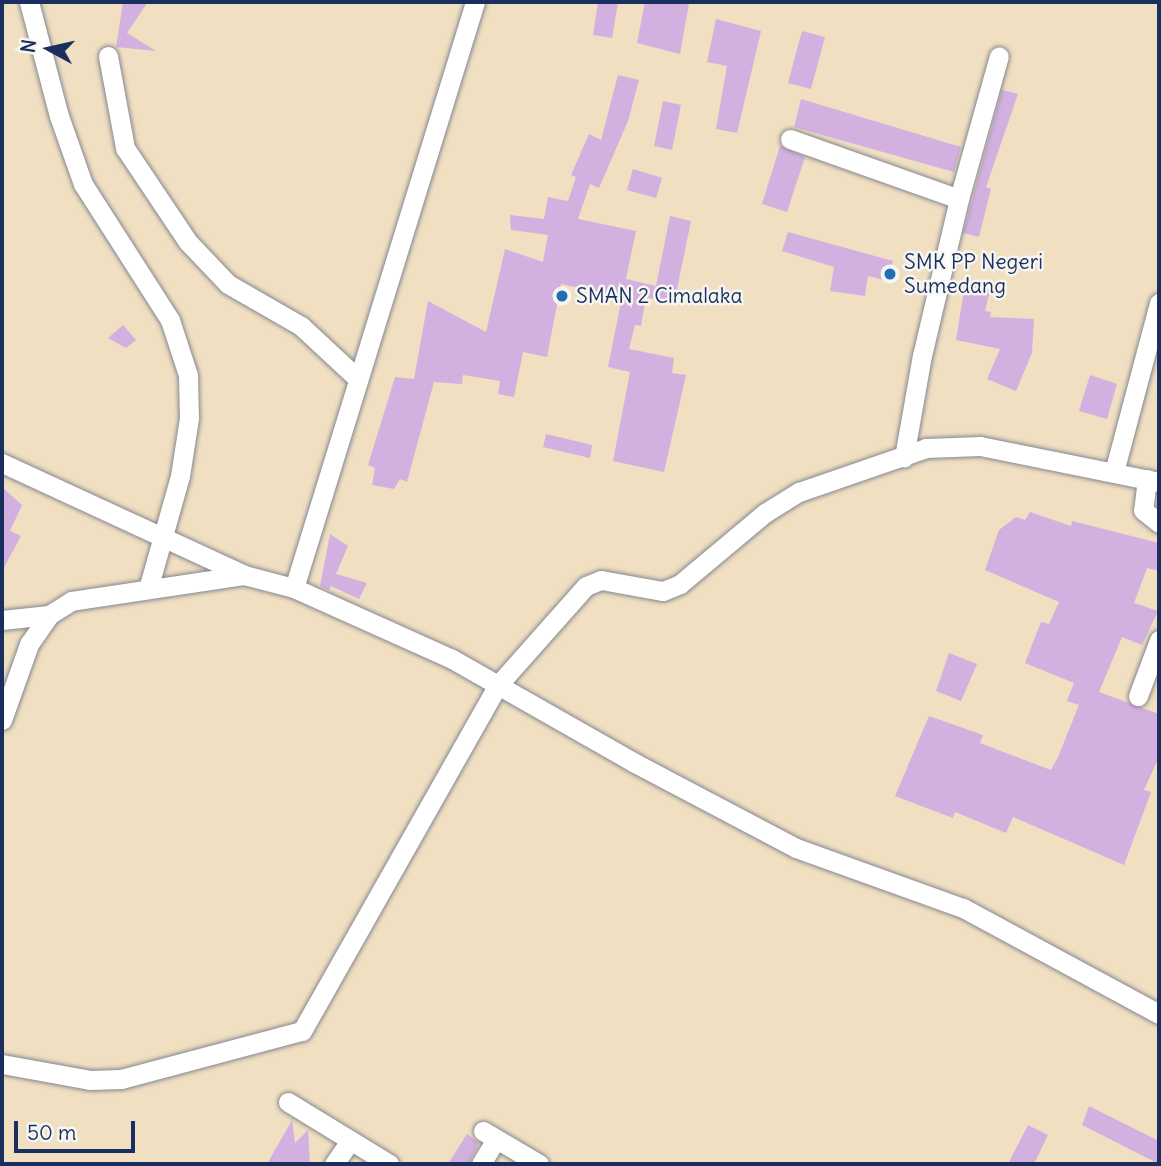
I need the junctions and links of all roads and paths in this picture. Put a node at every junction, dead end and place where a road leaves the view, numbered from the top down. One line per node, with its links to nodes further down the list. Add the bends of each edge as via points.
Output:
1 (29, 2): 14 (street, via 59,116 83,184 170,320 188,375 189,418)
2 (475, 2): 8 (street)
3 (108, 56): 8 (street, via 125,148 188,242 228,284 301,326)
4 (999, 56): 6 (street)
5 (790, 139): 6 (street)
6 (959, 198): 9 (street, via 922,355)
7 (1159, 303): 11 (street)
8 (358, 379): 16 (street)
9 (904, 457): 11 (street, via 940,446 980,446); 21 (street, via 799,492 680,584 663,591 601,580 586,586)
10 (2, 463): 14 (street)
11 (1114, 472): 12 (street)
12 (1153, 481): 13 (street, via 1143,510)
13 (1159, 523)
14 (165, 538): 15 (street); 17 (street)
15 (244, 575): 16 (street); 17 (street)
16 (295, 588): 21 (street, via 440,653)
17 (148, 589): 18 (street, via 71,601)
18 (48, 615): 19 (street); 23 (street, via 29,644)
19 (2, 620)
20 (1159, 640): 22 (street)
21 (498, 685): 24 (street, via 796,848 963,908); 25 (street, via 302,1031 121,1079 90,1080)
22 (1138, 696)
23 (2, 720)
24 (1159, 1014)
25 (2, 1064)
26 (288, 1102): 27 (street)
27 (351, 1140): 28 (street); 29 (street)
28 (334, 1164)
29 (389, 1164)
30 (481, 1164): 31 (street, via 489,1135)
31 (539, 1164)

